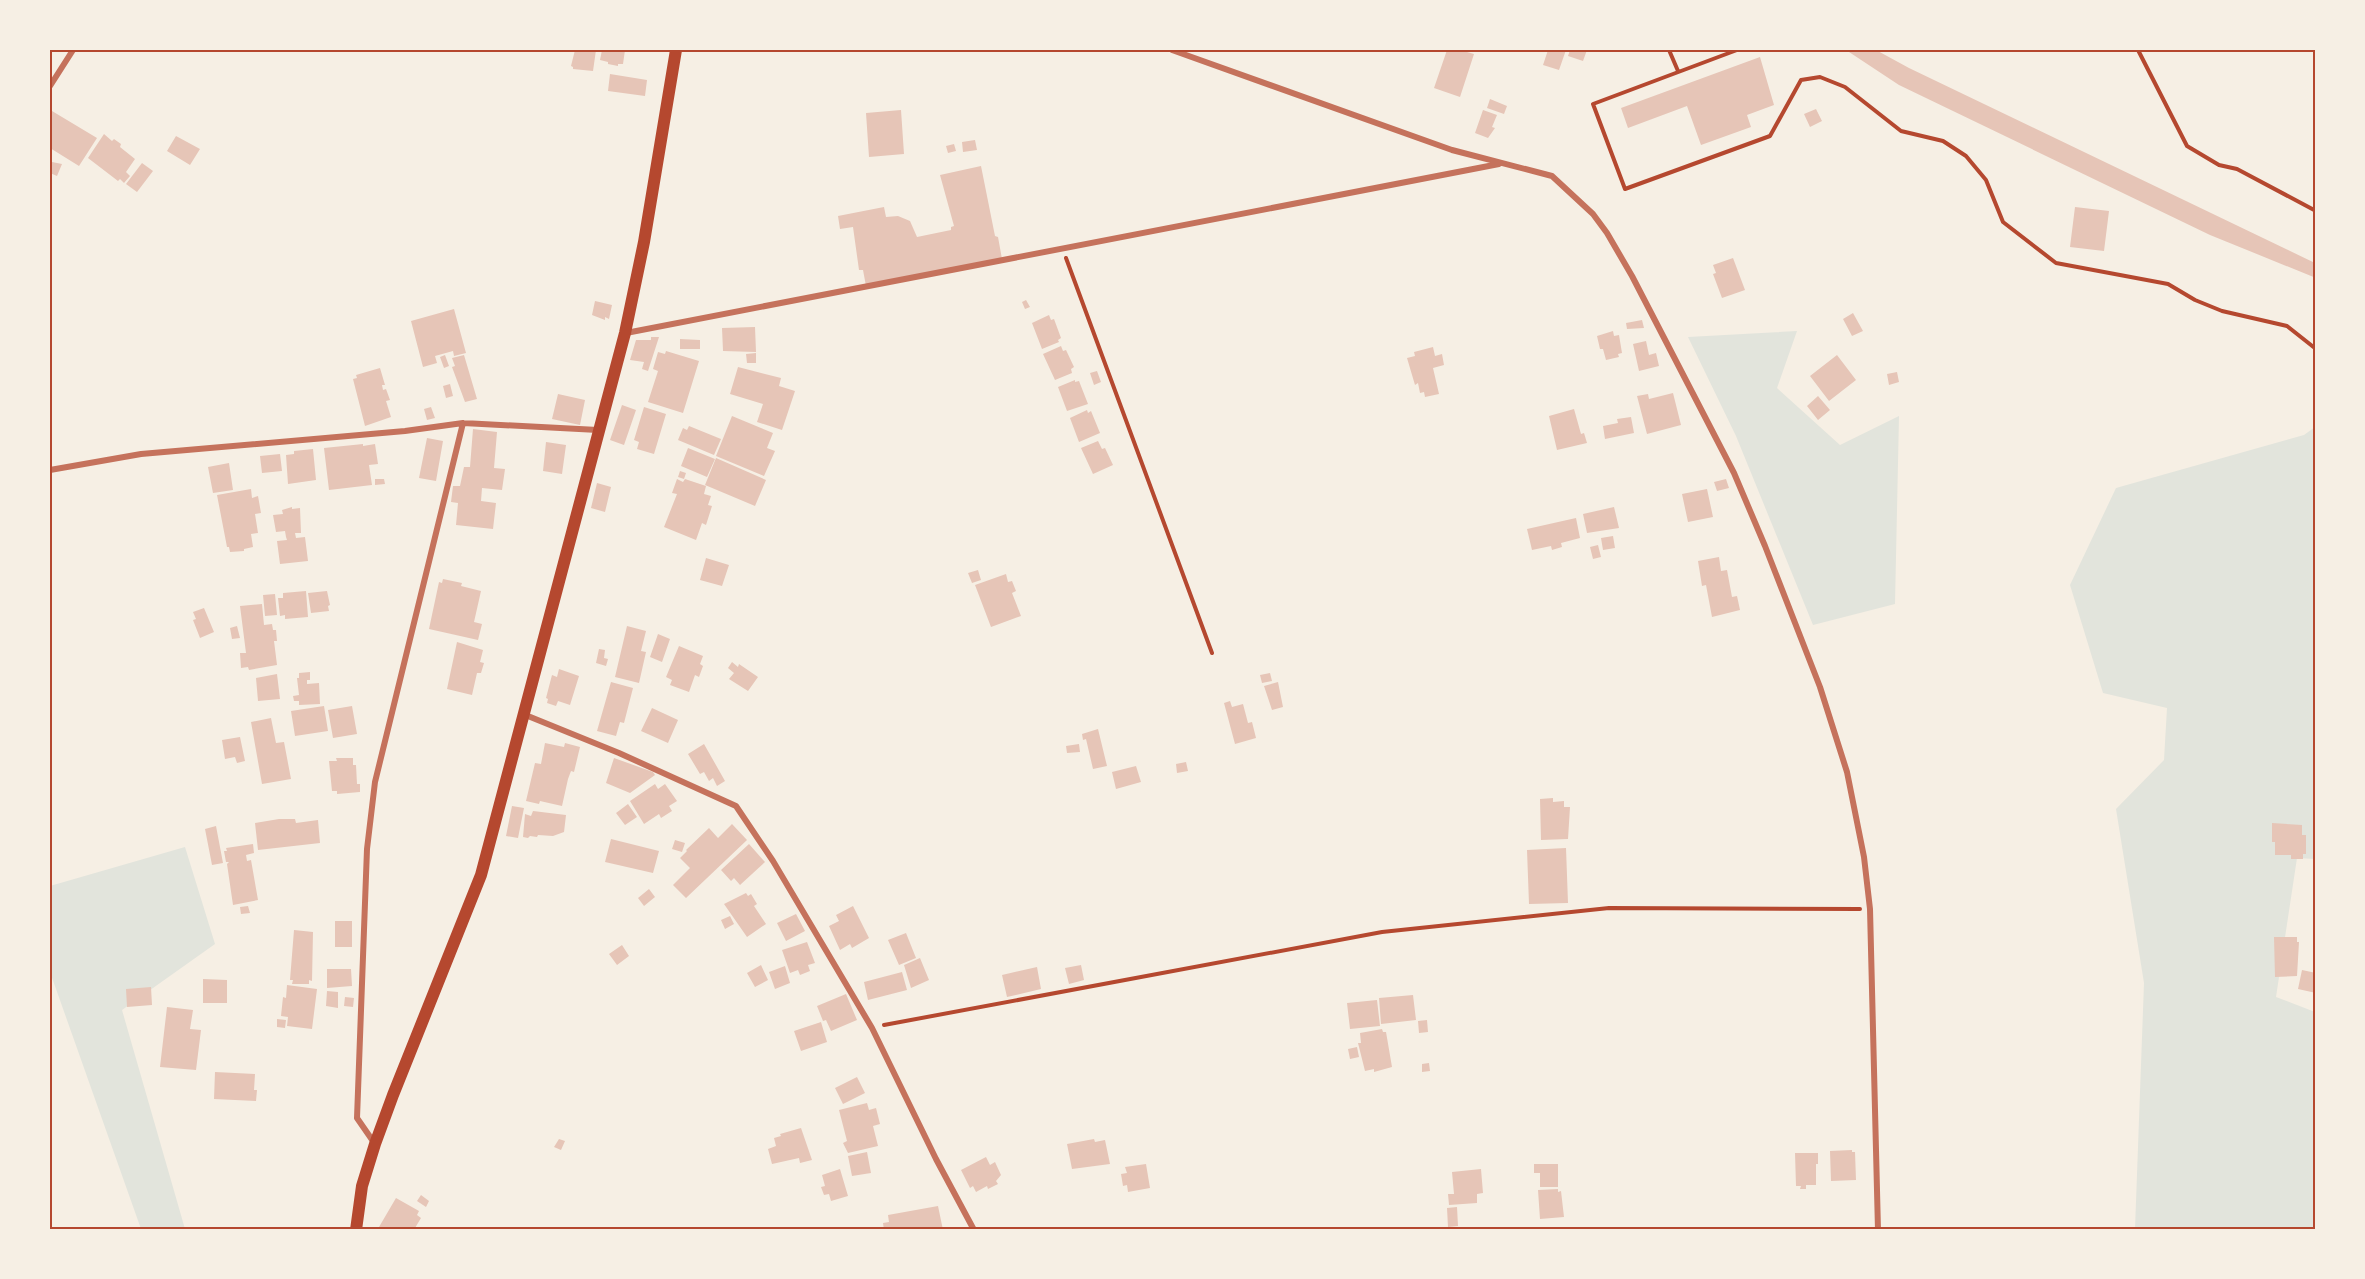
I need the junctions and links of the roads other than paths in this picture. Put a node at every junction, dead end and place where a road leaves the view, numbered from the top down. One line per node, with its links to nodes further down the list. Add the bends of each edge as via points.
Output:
1 (73, 50): 4 (street)
2 (676, 50): 6 (main road)
3 (1172, 50): 5 (street, via 1452,150)
4 (50, 86)
5 (1502, 163): 6 (street); 14 (street, via 1552,176 1593,214 1607,233 1734,473 1820,687 1844,761 1870,909)
6 (625, 333): 8 (main road)
7 (463, 423): 8 (street); 9 (street, via 141,454); 11 (street, via 374,793 367,849 357,1118)
8 (598, 430): 10 (main road)
9 (50, 470)
10 (524, 714): 11 (main road, via 481,874); 13 (street, via 736,806 872,1028)
11 (375, 1144): 12 (main road, via 362,1186)
12 (356, 1230)
13 (974, 1230)
14 (1878, 1230)

